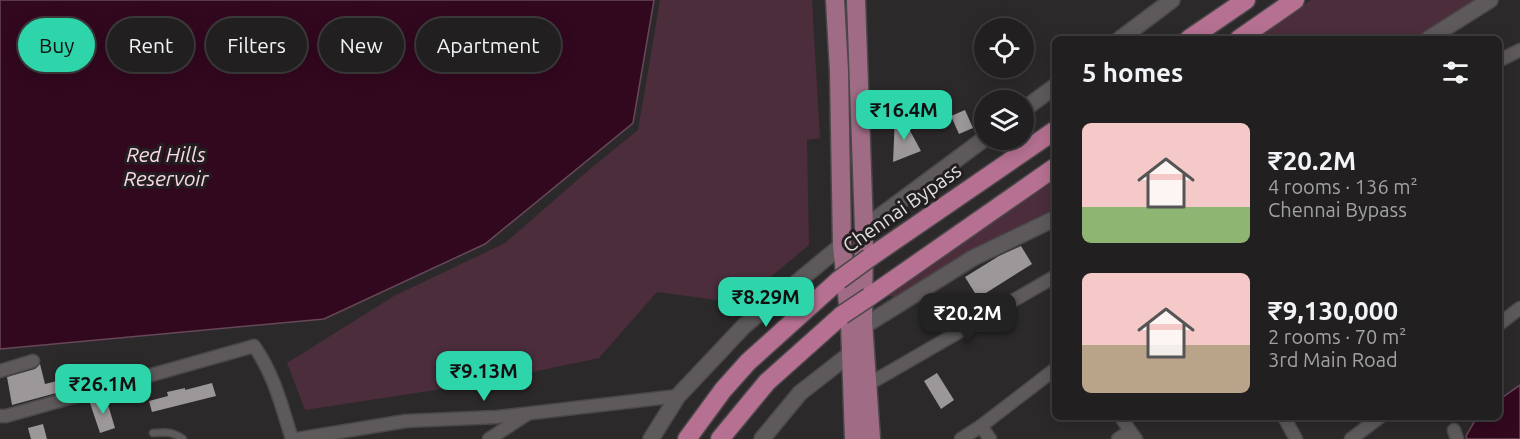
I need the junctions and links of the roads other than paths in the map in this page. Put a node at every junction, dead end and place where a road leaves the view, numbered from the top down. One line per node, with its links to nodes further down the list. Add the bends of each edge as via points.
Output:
1 (835, 0): 20 (main road)
2 (856, 0): 19 (main road)
3 (1172, 0): 7 (street)
4 (1246, 0): 8 (highway)
5 (1295, 0): 9 (highway)
6 (1490, 0): 10 (street)
7 (1124, 36)
8 (1193, 36)
9 (1243, 36)
10 (1433, 36)
11 (1520, 50): 12 (street)
12 (1502, 59)
13 (1052, 88): 14 (street)
14 (1034, 102)
15 (1052, 132): 38 (highway, Chennai Bypass, bridge, via 833,284 748,362)
16 (974, 146): 19 (street)
17 (1052, 169): 44 (highway, bridge, via 842,315 767,382)
18 (1052, 220): 24 (street, via 974,258)
19 (864, 228): 24 (main road)
20 (842, 245): 24 (main road); 29 (street, via 744,326)
21 (1052, 279): 28 (street)
22 (1520, 308): 23 (street)
23 (1502, 322)
24 (860, 340): 28 (main road); 45 (street, via 800,393); 46 (main road)
25 (33, 361): 26 (street)
26 (0, 370)
27 (1052, 372): 35 (street)
28 (867, 385): 47 (main road)
29 (678, 396): 30 (street); 43 (street)
30 (530, 413): 41 (street, via 406,421); 42 (street)
31 (0, 416): 40 (street, via 254,346 273,380)
32 (1123, 420): 37 (street)
33 (1282, 420): 51 (street)
34 (1376, 420): 52 (street)
35 (981, 426): 48 (street); 49 (street)
36 (153, 433): 39 (lane, via 166,431)
37 (1133, 435): 50 (street)
38 (689, 437)
39 (183, 439)
40 (292, 439)
41 (297, 439)
42 (489, 439)
43 (651, 439)
44 (720, 439)
45 (762, 439)
46 (854, 439)
47 (871, 439)
48 (961, 439)
49 (990, 439)
50 (1118, 439)
51 (1296, 439)
52 (1351, 439)

